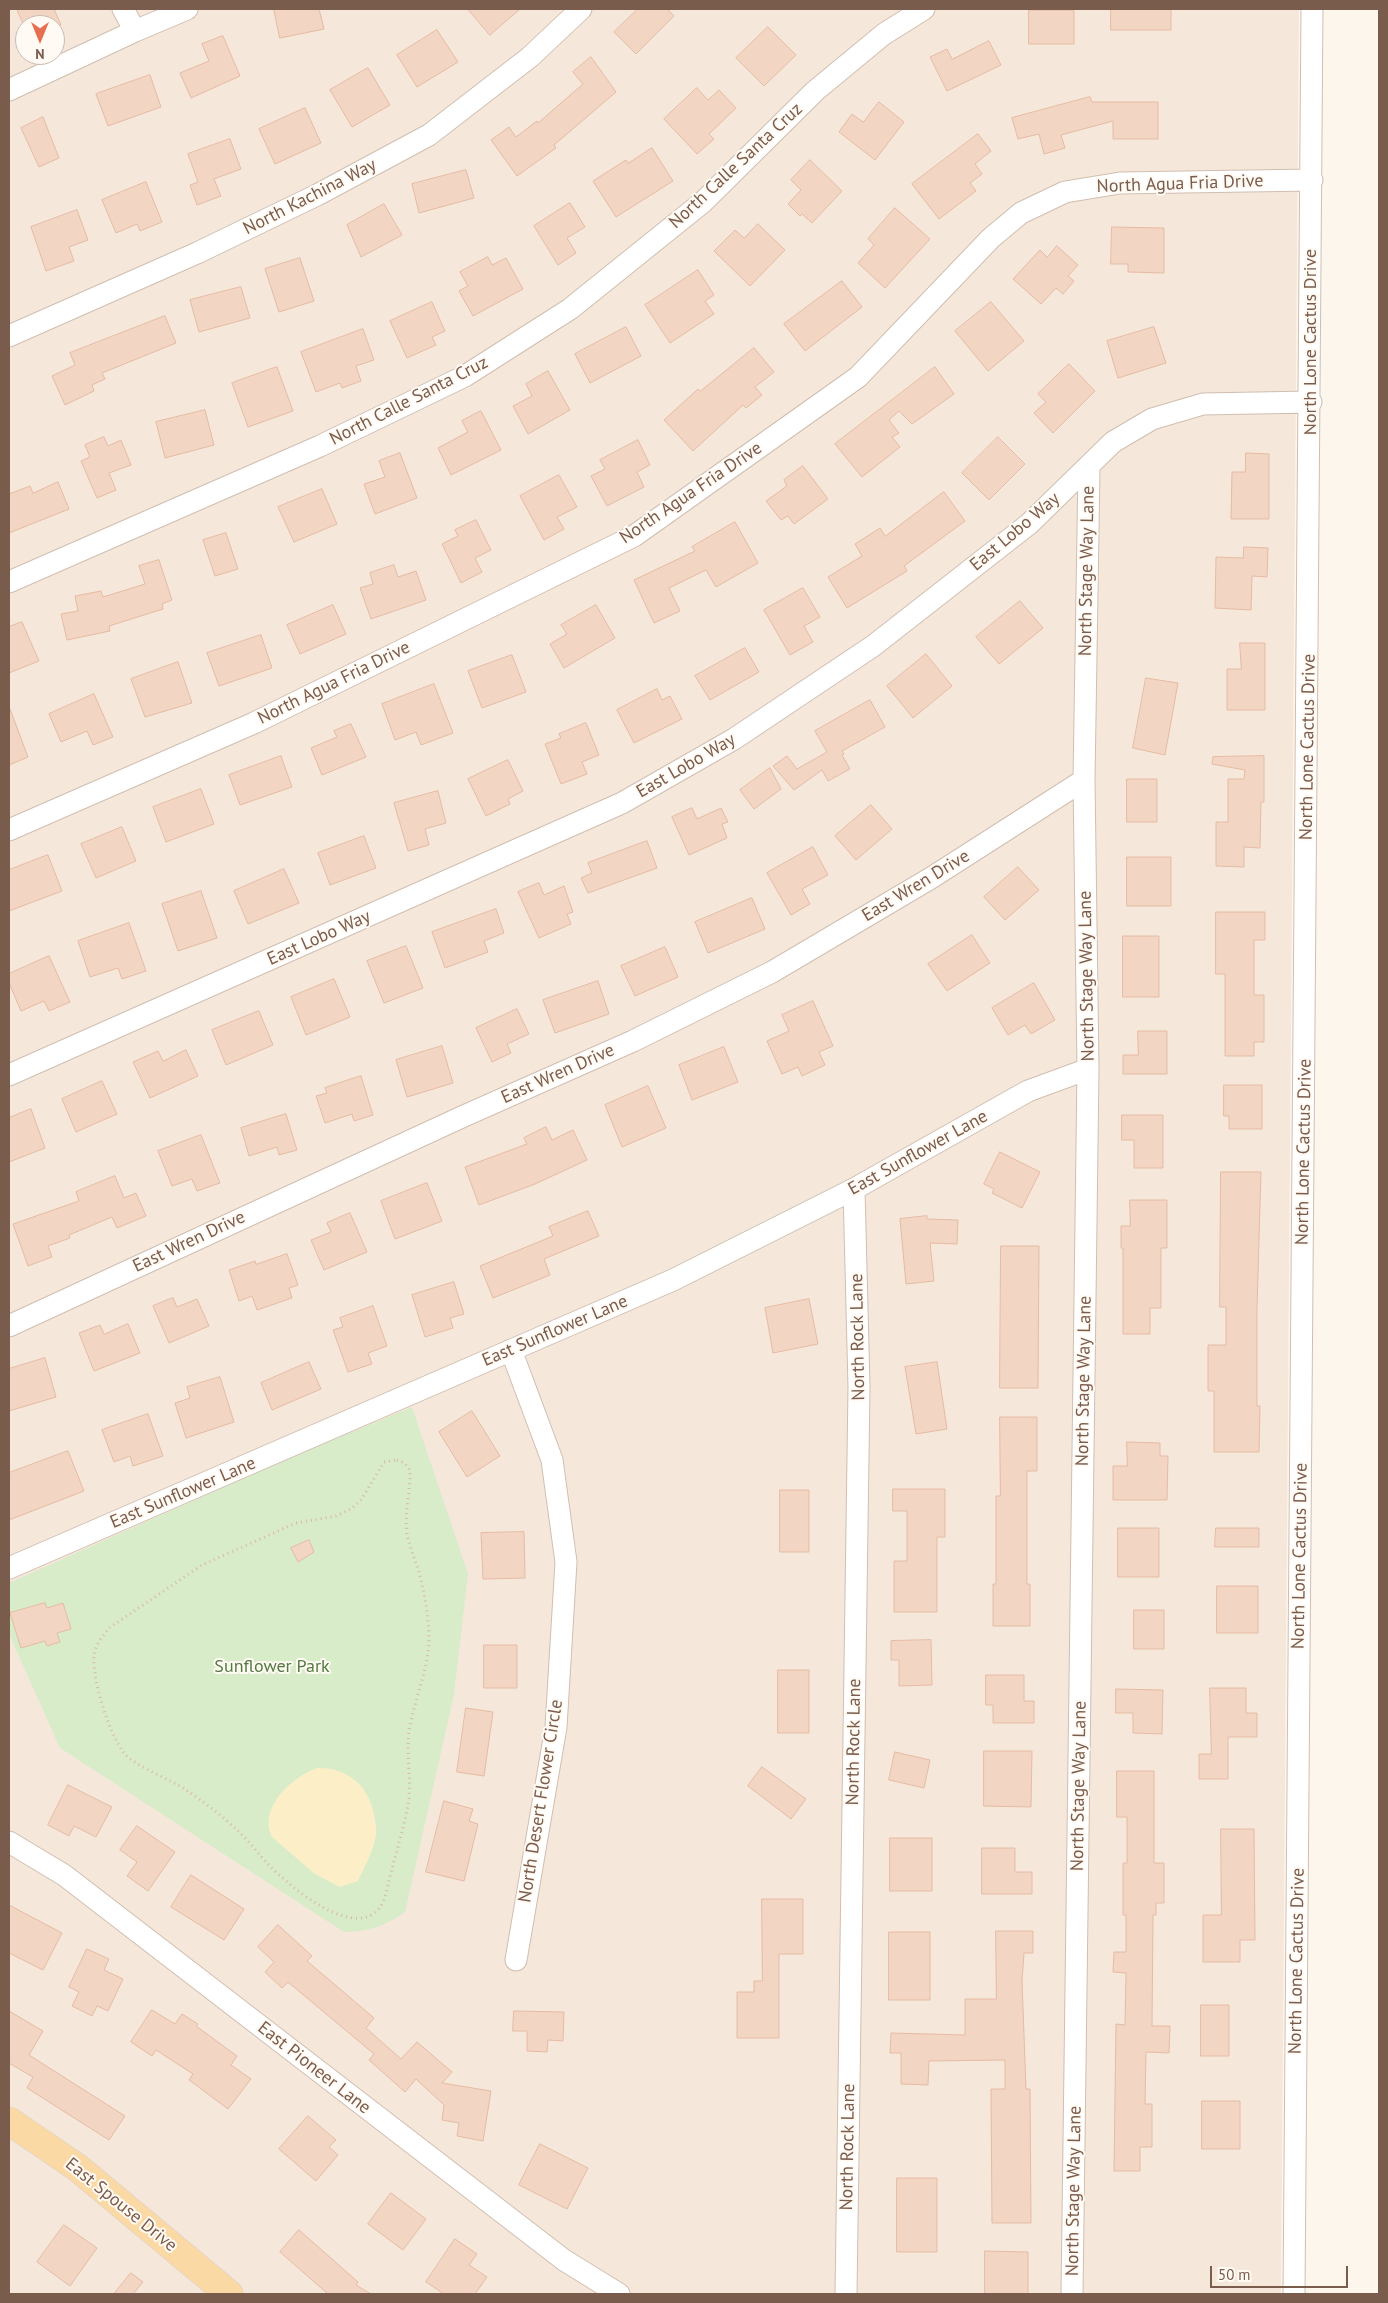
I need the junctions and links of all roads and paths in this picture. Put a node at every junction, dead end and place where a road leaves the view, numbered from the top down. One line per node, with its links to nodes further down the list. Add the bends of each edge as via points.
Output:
1 (123, 9): 6 (street)
2 (187, 9): 6 (street)
3 (581, 9): 9 (street, North Kachina Way, via 530,57 429,136 317,196 206,249)
4 (924, 9): 12 (street, North Calle Santa Cruz, via 884,34 815,91 703,202 585,297 466,376 320,446)
5 (1312, 9): 8 (street, North Lone Cactus Drive)
6 (135, 31): 7 (street)
7 (9, 90)
8 (1312, 180): 10 (street, North Lone Cactus Drive); 14 (street, North Agua Fria Drive, via 1120,183 1065,192 1021,213 991,238 858,376 634,536 254,723)
9 (9, 336)
10 (1310, 402): 11 (street, East Lobo Way, via 1203,404 1152,418 1113,442); 29 (street, North Lone Cactus Drive)
11 (1089, 468): 13 (street, North Stage Way Lane); 16 (street, East Lobo Way, via 1029,524 873,646 734,739 622,803)
12 (9, 582)
13 (1084, 780): 15 (street, North Stage Way Lane); 18 (street, East Wren Drive, via 931,878 772,972 633,1041)
14 (9, 830)
15 (1088, 1069): 17 (street, East Sunflower Lane, via 1028,1091); 28 (street, North Stage Way Lane)
16 (9, 1075)
17 (854, 1189): 19 (street, East Sunflower Lane, via 672,1280); 27 (street, North Rock Lane, via 859,1387)
18 (9, 1326)
19 (511, 1350): 21 (street, East Sunflower Lane); 23 (street, North Desert Flower Circle, via 552,1460 566,1562 556,1727)
20 (351, 1509): 20 (path, via 336,1516 296,1522 202,1565 109,1628 99,1640 94,1655 100,1699 111,1730 126,1756 186,1789 239,1831 294,1887 333,1912 359,1920 380,1907 401,1835 408,1799 409,1731 427,1659 429,1636 419,1573 407,1534 410,1470 397,1460 384,1462 362,1500)
21 (9, 1568)
22 (9, 1842): 26 (street, East Pioneer Lane, via 64,1875 564,2260)
23 (516, 1960)
24 (9, 2121): 25 (main road, East Spouse Drive, via 78,2168)
25 (229, 2294)
26 (619, 2294)
27 (846, 2294)
28 (1072, 2294)
29 (1294, 2294)

